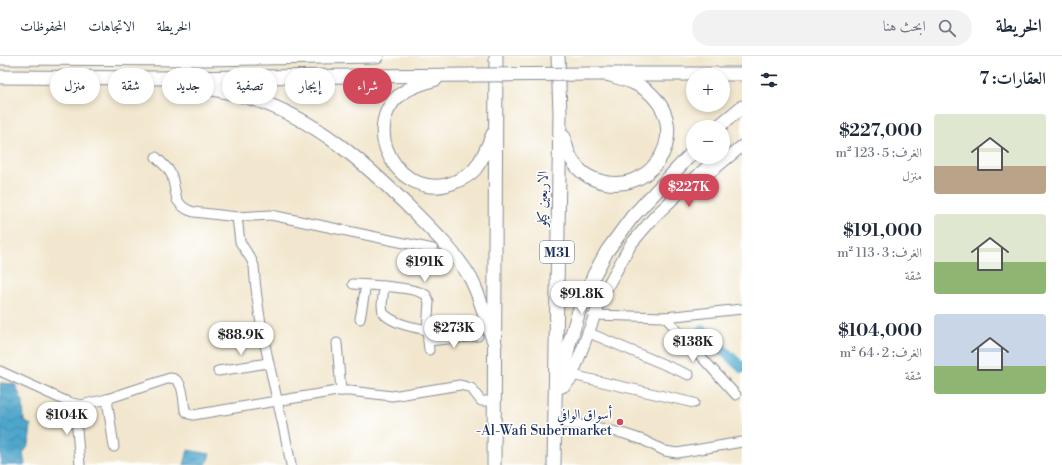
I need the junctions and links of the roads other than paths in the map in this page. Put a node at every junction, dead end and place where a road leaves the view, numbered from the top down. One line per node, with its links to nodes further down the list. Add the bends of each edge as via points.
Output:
1 (376, 56): 4 (highway)
2 (496, 56): 16 (highway)
3 (558, 56): 14 (highway, الاربعين كيلو / M31)
4 (210, 57): 5 (highway)
5 (0, 58)
6 (607, 74): 7 (highway); 8 (highway, bridge); 14 (highway, via 628,80 646,90 660,104 665,116 668,127 667,140 658,162 647,173 633,181 613,184 584,174 569,156)
7 (742, 74)
8 (451, 75): 11 (highway); 16 (highway, via 406,90 389,110 383,134 389,156 398,169 411,180 427,185 448,185 455,182 468,175 478,165)
9 (0, 77): 10 (highway)
10 (108, 78)
11 (154, 78)
12 (154, 78): 37 (highway, via 222,90 265,103 302,120 352,154 398,196 460,262 475,288)
13 (742, 107): 15 (highway)
14 (560, 114): 43 (highway, الاربعين كيلو / M31)
15 (726, 120)
16 (496, 126): 37 (highway)
17 (742, 138): 19 (main road)
18 (742, 146): 25 (main road, via 667,213)
19 (730, 147)
20 (156, 157): 23 (street, via 172,176 177,200 182,206 194,212)
21 (686, 159): 43 (highway, via 632,217 607,251 579,311 564,369)
22 (710, 164): 25 (main road, via 655,216)
23 (237, 217): 24 (street, via 271,215); 38 (street, via 240,242 254,266 258,314)
24 (433, 249)
25 (625, 255): 30 (main road, via 606,287)
26 (353, 284): 27 (street)
27 (366, 285): 28 (street); 32 (street)
28 (384, 286): 33 (street, via 384,313 395,321); 33 (street, via 426,295 429,302)
29 (742, 309): 31 (street)
30 (594, 315): 31 (street); 34 (main road)
31 (664, 316): 45 (street)
32 (360, 319)
33 (427, 330): 35 (street, via 428,346)
34 (587, 332): 41 (main road); 42 (street)
35 (478, 336)
36 (337, 343): 44 (street)
37 (495, 344): 48 (highway)
38 (268, 363): 40 (street); 47 (street)
39 (0, 370): 49 (street)
40 (218, 371)
41 (572, 375): 43 (main road, via 564,386); 50 (street)
42 (689, 375)
43 (555, 390): 51 (highway, الاربعين كيلو)
44 (341, 391): 47 (street); 48 (street, via 392,396 460,385 471,388 482,401)
45 (736, 395)
46 (107, 399): 47 (street, via 172,378 180,382 186,410 191,414); 49 (street, via 86,405); 53 (street)
47 (277, 401): 55 (street)
48 (494, 401): 56 (highway)
49 (74, 404): 54 (street)
50 (694, 404)
51 (555, 423): 52 (street, via 592,426 625,434 665,451 677,453); 57 (highway, الاربعين كيلو)
52 (742, 442)
53 (114, 447)
54 (80, 465)
55 (291, 465)
56 (494, 465)
57 (554, 465)

